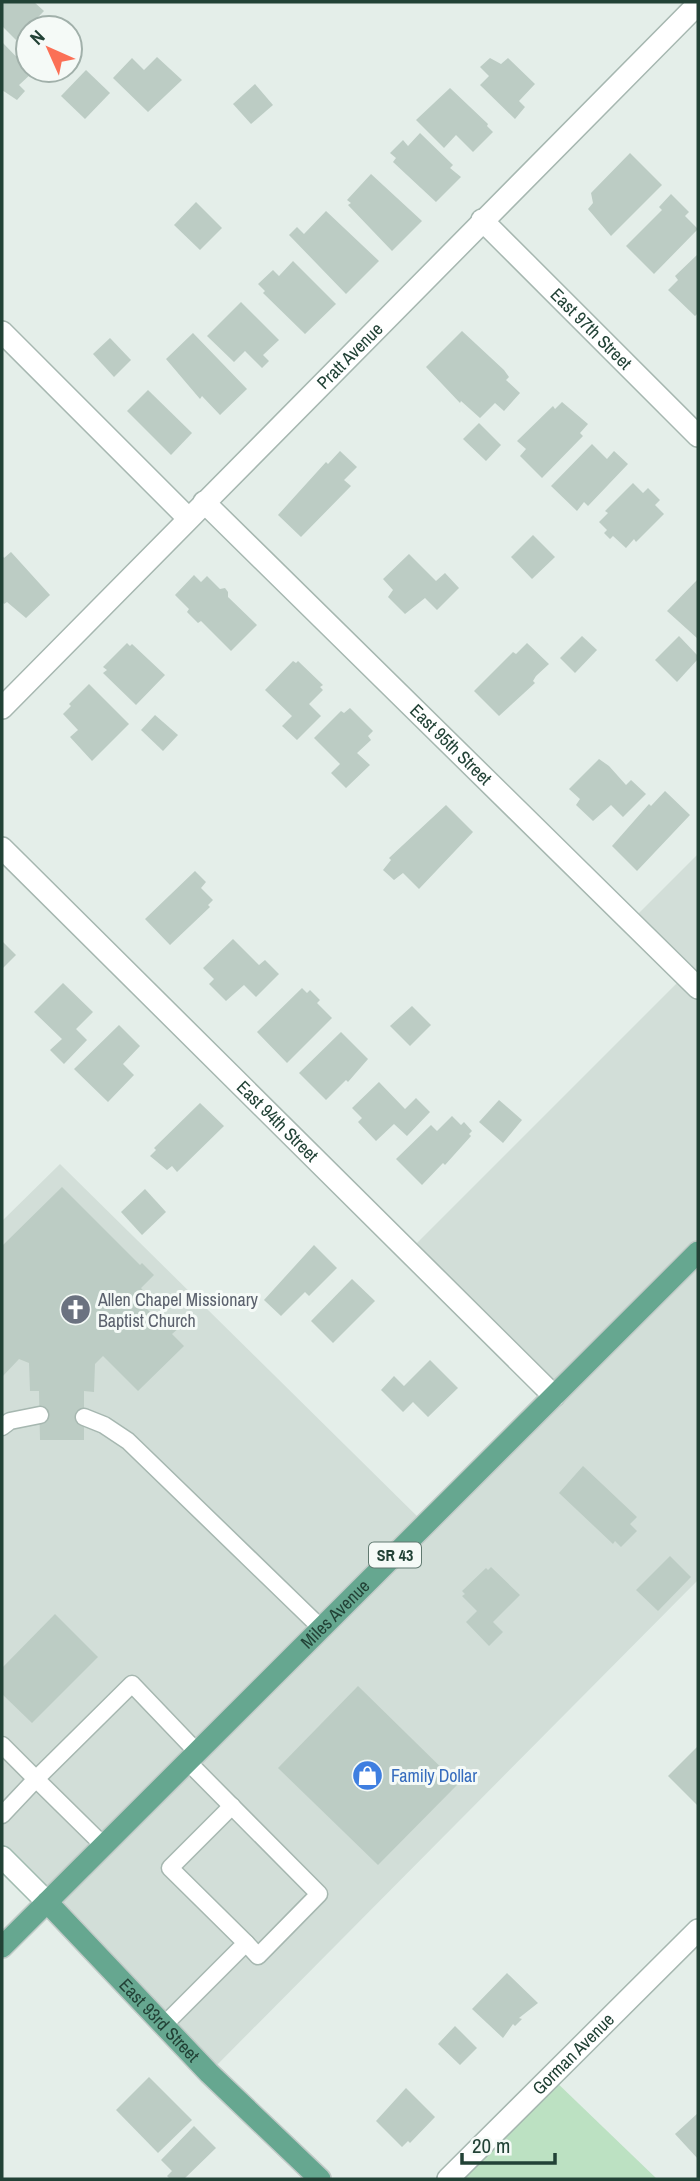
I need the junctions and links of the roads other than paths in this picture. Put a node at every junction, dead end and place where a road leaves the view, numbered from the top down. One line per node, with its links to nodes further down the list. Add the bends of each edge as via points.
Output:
1 (698, 4): 2 (street, Pratt Avenue)
2 (482, 220): 4 (street, East 97th Street); 5 (street, Pratt Avenue)
3 (2, 332): 6 (street)
4 (698, 436)
5 (204, 502): 6 (street, Pratt Avenue); 9 (street, East 95th Street)
6 (188, 518): 7 (street, Pratt Avenue)
7 (2, 708)
8 (2, 848): 11 (street, East 94th Street)
9 (698, 988)
10 (698, 1252): 11 (main road, Miles Avenue / SR 43)
11 (554, 1396): 15 (main road, Miles Avenue / SR 43)
12 (40, 1415): 14 (lane)
13 (84, 1417): 15 (lane, via 128,1441)
14 (2, 1427)
15 (321, 1629): 17 (main road, Miles Avenue / SR 43)
16 (2, 1745): 18 (lane)
17 (192, 1757): 18 (lane, via 132,1684); 19 (lane); 21 (main road, Miles Avenue / SR 43)
18 (36, 1779): 20 (lane); 21 (lane)
19 (232, 1806): 25 (lane, via 170,1868); 25 (lane, via 320,1894 258,1956)
20 (2, 1815)
21 (103, 1846): 23 (main road, Miles Avenue / SR 43)
22 (2, 1857): 23 (street, East 93rd Street)
23 (47, 1902): 26 (main road, Miles Avenue / SR 43); 27 (main road, East 93rd Street)
24 (698, 1930): 29 (street, Gorman Avenue)
25 (246, 1943): 27 (lane)
26 (2, 1947)
27 (164, 2025): 28 (main road, East 93rd Street)
28 (320, 2179)
29 (448, 2179)

